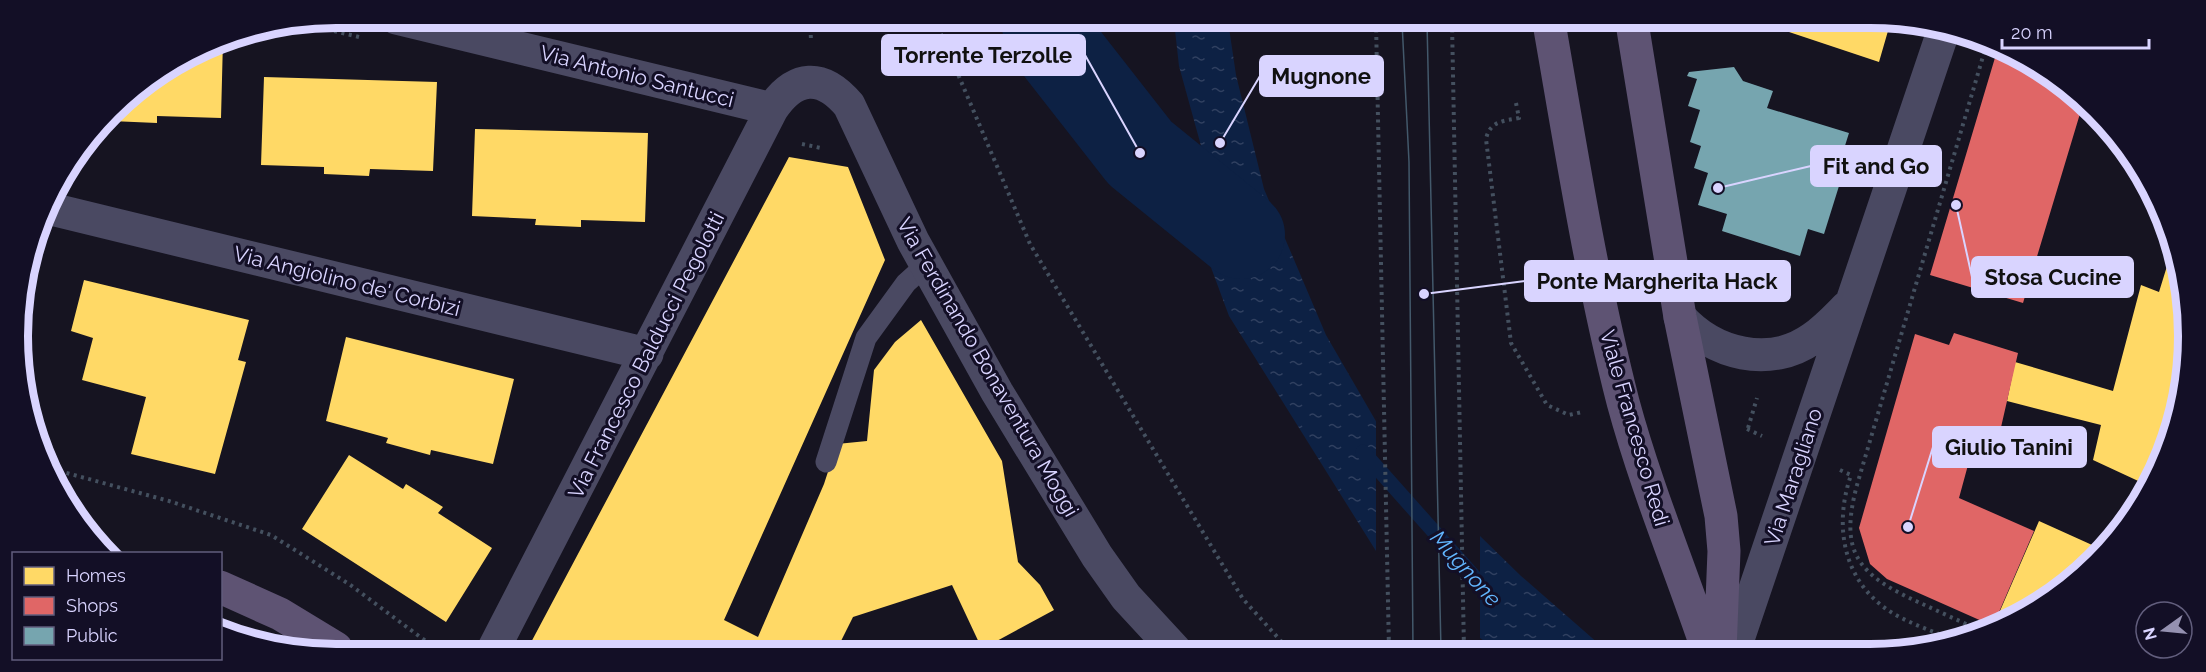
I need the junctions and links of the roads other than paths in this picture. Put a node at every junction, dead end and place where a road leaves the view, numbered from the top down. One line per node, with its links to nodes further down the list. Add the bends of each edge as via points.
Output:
1 (437, 28): 6 (street, Via Antonio Santucci)
2 (1550, 28): 17 (main road, Viale Francesco Redi, via 1579,195 1623,400 1656,512)
3 (1633, 28): 10 (main road)
4 (1941, 37): 9 (street, Via Maragliano)
5 (815, 82): 6 (street, Via Francesco Balducci Pegolotti, via 792,87); 8 (street, Via Ferdinando Bonaventura Moggi, via 835,88 849,105)
6 (772, 109): 11 (street, Via Francesco Balducci Pegolotti)
7 (56, 210): 11 (street, Via Angiolino de' Corbizi)
8 (926, 266): 12 (lane, via 906,283 866,338); 16 (street, Via Ferdinando Bonaventura Moggi, via 1097,556 1126,597)
9 (1851, 303): 10 (street, Via Maragliano, via 1812,339 1772,353 1741,354 1723,349 1705,340); 19 (street, Via Maragliano)
10 (1680, 317): 18 (main road, via 1721,516 1724,551)
11 (647, 354): 15 (street, Via Francesco Balducci Pegolotti)
12 (826, 462)
13 (222, 588): 14 (main road, via 271,609)
14 (329, 644)
15 (496, 644)
16 (1168, 644)
17 (1705, 644)
18 (1720, 644)
19 (1736, 644)

